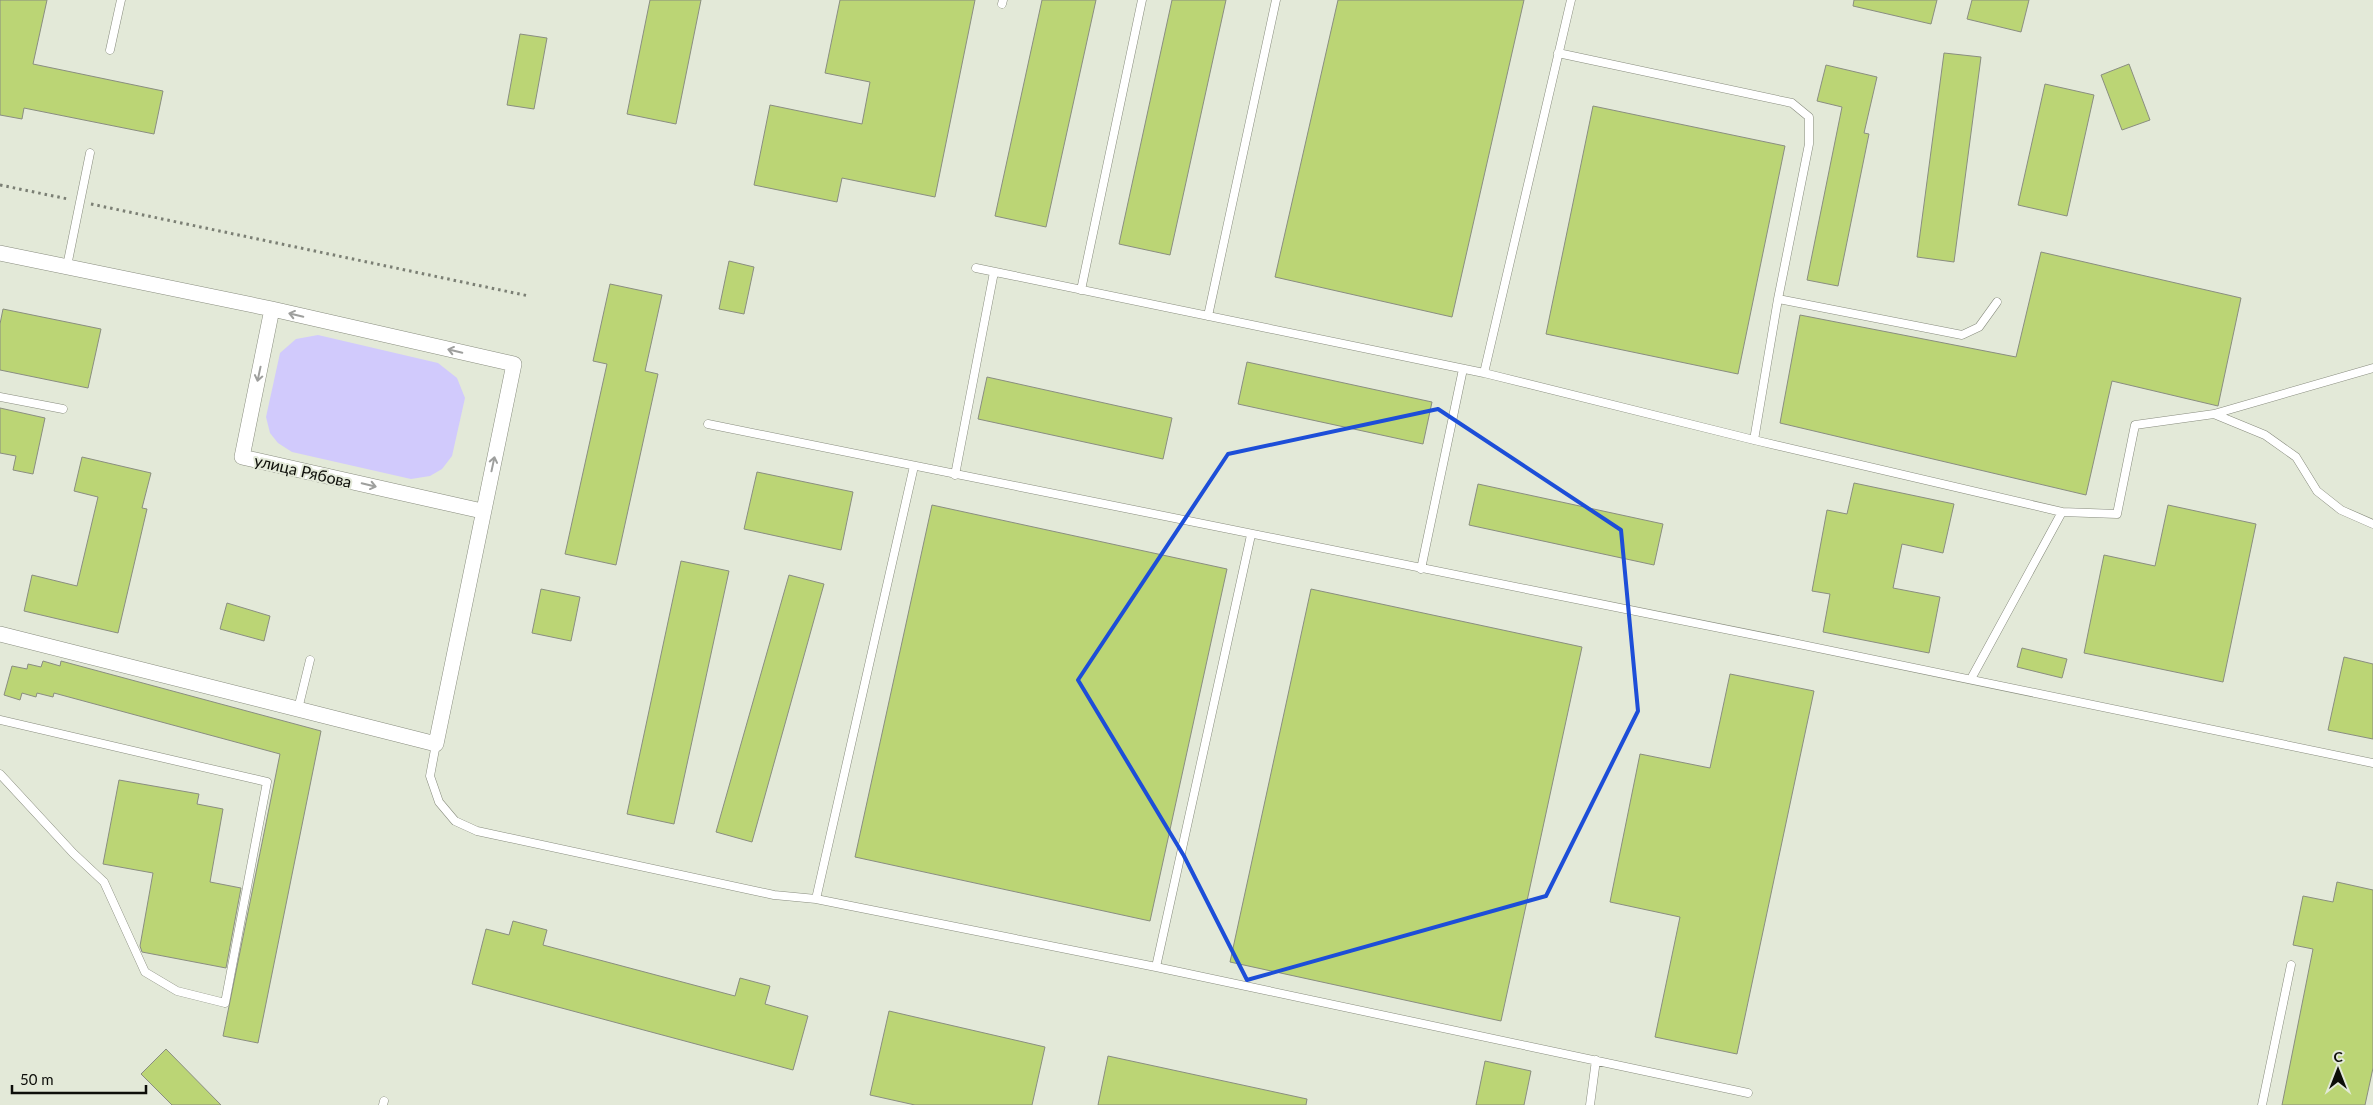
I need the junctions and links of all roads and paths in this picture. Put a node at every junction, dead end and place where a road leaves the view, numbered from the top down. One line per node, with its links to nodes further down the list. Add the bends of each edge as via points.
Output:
1 (121, 0): 5 (lane)
2 (1142, 0): 14 (lane)
3 (1276, 0): 19 (lane)
4 (1571, 0): 6 (lane)
5 (110, 50)
6 (1558, 54): 16 (lane, via 1792,103 1808,117 1809,144); 22 (lane)
7 (90, 153): 9 (lane)
8 (0, 185): 9 (path)
9 (80, 202): 11 (lane); 15 (path)
10 (0, 253): 11 (street)
11 (67, 266): 18 (street)
12 (976, 268): 13 (lane)
13 (994, 272): 14 (lane); 29 (lane)
14 (1081, 290): 19 (lane)
15 (529, 296)
16 (1778, 300): 17 (lane, via 1962,336 1979,327); 27 (lane)
17 (1998, 302)
18 (272, 309): 30 (street, улица Рябова, one-way to 30, via 242,456); 30 (street, one-way to 18, via 514,364)
19 (1208, 316): 21 (lane)
20 (2373, 368): 25 (lane)
21 (1463, 369): 22 (lane); 34 (lane)
22 (1484, 373): 27 (lane)
23 (0, 398): 24 (lane)
24 (62, 409)
25 (2214, 414): 31 (lane, via 2134,425 2117,514); 32 (lane, via 2265,435 2296,457 2317,491 2341,510)
26 (708, 424): 28 (lane)
27 (1754, 440): 31 (lane)
28 (914, 466): 29 (lane); 43 (lane)
29 (955, 475): 33 (lane)
30 (482, 511): 40 (street)
31 (2062, 512): 37 (lane)
32 (2373, 524)
33 (1251, 535): 34 (lane); 45 (lane)
34 (1421, 569): 37 (lane)
35 (0, 634): 38 (street)
36 (310, 660): 38 (lane)
37 (1972, 678): 41 (lane)
38 (298, 709): 40 (street)
39 (0, 720): 42 (lane, via 267,782 225,1003 177,991 145,972 104,882)
40 (436, 744): 43 (lane, via 430,776 439,802 455,822 477,831 774,895)
41 (2373, 762)
42 (0, 774)
43 (816, 899): 45 (lane)
44 (2291, 965): 49 (lane)
45 (1156, 967): 46 (lane)
46 (1596, 1060): 47 (lane); 48 (lane)
47 (1748, 1093)
48 (1590, 1105)
49 (2262, 1105)

